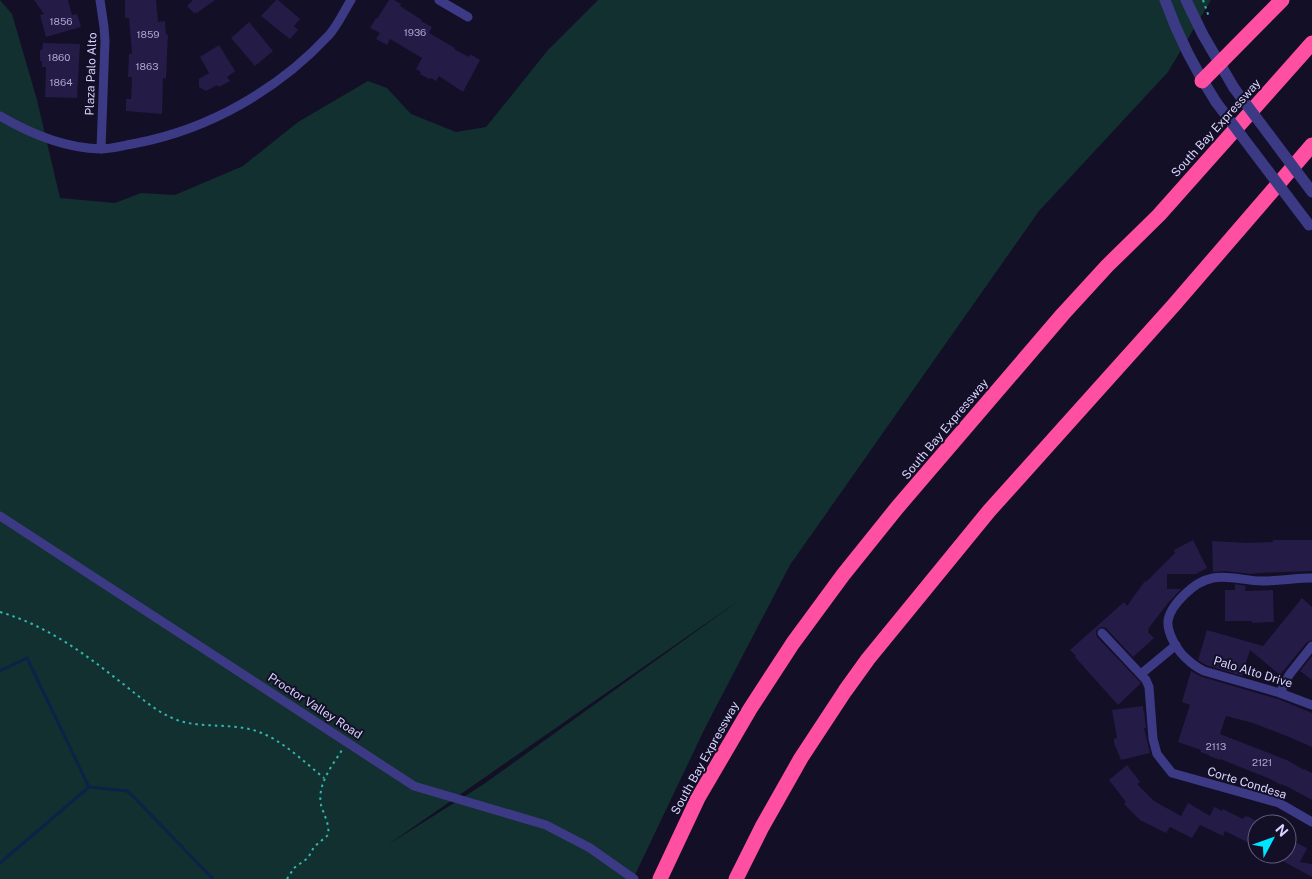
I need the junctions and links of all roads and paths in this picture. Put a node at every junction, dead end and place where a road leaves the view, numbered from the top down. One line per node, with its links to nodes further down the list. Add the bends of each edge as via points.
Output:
1 (100, 0): 15 (street, Plaza Palo Alto, via 105,41)
2 (352, 0): 15 (street, via 315,49 245,102 179,132)
3 (439, 0): 8 (street)
4 (1165, 0): 12 (street)
5 (1186, 0): 11 (street)
6 (1203, 0): 9 (path)
7 (1282, 0): 11 (highway)
8 (468, 17)
9 (1209, 17)
10 (1312, 43): 33 (highway, South Bay Expressway, via 1159,215 1063,314 869,542 774,671 698,798)
11 (1219, 64): 12 (highway); 16 (street, bridge)
12 (1202, 81): 17 (street, bridge)
13 (0, 116): 15 (street, via 47,138)
14 (1312, 146): 30 (highway, via 989,511 868,659 802,758)
15 (101, 149)
16 (1312, 192)
17 (1310, 227)
18 (0, 516): 27 (street, Proctor Valley Road)
19 (1312, 578): 22 (street, Palo Alto Drive, via 1262,581 1214,578 1201,582 1190,589 1170,612 1168,627)
20 (0, 612): 28 (path, via 38,626 85,654 151,706 171,717 184,722 246,728 271,737)
21 (1102, 633): 24 (street)
22 (1176, 645): 24 (street); 25 (street, Palo Alto Drive, via 1187,660 1204,671)
23 (1312, 646): 25 (street, via 1289,675)
24 (1141, 674): 29 (street, Corte Condesa, via 1148,687 1153,740 1158,754 1172,773 1279,804)
25 (1280, 693): 26 (street, Palo Alto Drive)
26 (1312, 705)
27 (347, 742): 28 (path); 32 (street, Proctor Valley Road, via 414,786 546,825 590,848)
28 (324, 778): 31 (path, via 321,803 328,836 296,866)
29 (1312, 822)
30 (737, 876)
31 (288, 879)
32 (634, 879)
33 (660, 879)

